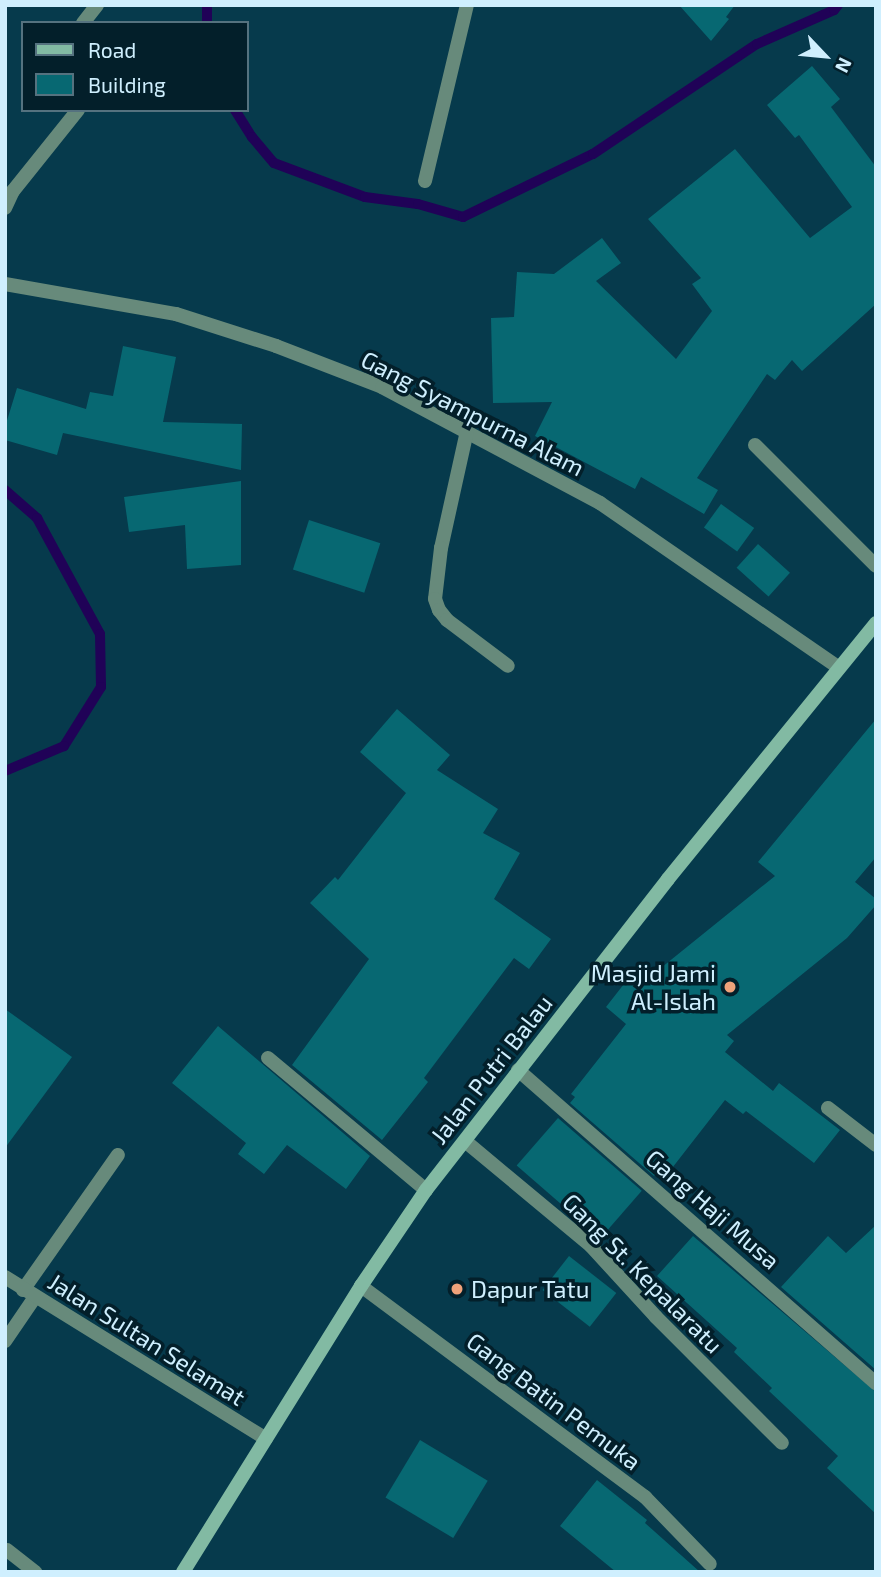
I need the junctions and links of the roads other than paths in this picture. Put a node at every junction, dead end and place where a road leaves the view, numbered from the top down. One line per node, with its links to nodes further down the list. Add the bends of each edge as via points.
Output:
1 (97, 5): 3 (street)
2 (467, 5): 5 (street)
3 (85, 21)
4 (76, 112): 6 (street, via 13,191)
5 (425, 181)
6 (5, 208)
7 (5, 284): 8 (street, Gang Syampurna Alam, via 176,314 382,387)
8 (467, 431): 12 (street, via 441,548 435,599 447,620); 13 (street, Gang Syampurna Alam, via 600,503)
9 (755, 445): 10 (street)
10 (876, 566)
11 (876, 623): 13 (main road, Jalan Putri Balau)
12 (508, 666)
13 (838, 667): 15 (main road, Jalan Putri Balau)
14 (268, 1058): 20 (street)
15 (519, 1070): 17 (main road, Jalan Putri Balau); 25 (street, Gang Haji Musa)
16 (828, 1108): 18 (street)
17 (466, 1141): 20 (main road, Jalan Putri Balau); 27 (street, Gang St. Kepalaratu, via 591,1246)
18 (876, 1145)
19 (118, 1155): 23 (street)
20 (426, 1190): 22 (main road, Jalan Putri Balau)
21 (5, 1278): 23 (street, Jalan Sultan Selamat)
22 (361, 1286): 26 (main road, Jalan Putri Balau); 29 (street, Gang Batin Pemuka, via 645,1497)
23 (29, 1294): 24 (street); 26 (street, Jalan Sultan Selamat)
24 (5, 1341)
25 (876, 1383)
26 (266, 1439): 31 (main road, Jalan Putri Balau)
27 (782, 1443)
28 (7, 1550): 30 (street)
29 (710, 1564)
30 (35, 1572)
31 (184, 1572)

